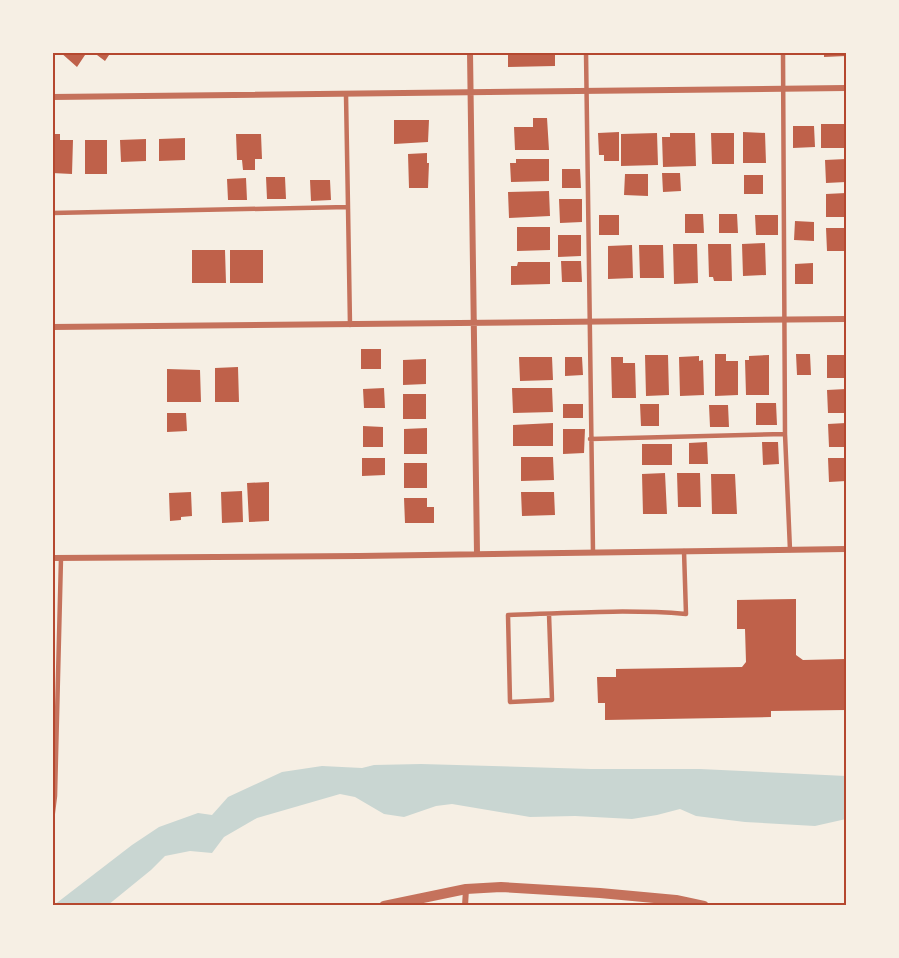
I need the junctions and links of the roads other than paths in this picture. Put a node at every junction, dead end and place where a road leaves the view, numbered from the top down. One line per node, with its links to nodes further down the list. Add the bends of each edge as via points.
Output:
1 (470, 52): 7 (street)
2 (586, 52): 6 (lane)
3 (783, 52): 5 (lane)
4 (846, 88): 5 (street)
5 (783, 89): 6 (street); 13 (lane)
6 (586, 92): 7 (street); 14 (lane)
7 (471, 94): 8 (street); 15 (street)
8 (346, 95): 9 (street); 10 (lane)
9 (52, 97)
10 (348, 207): 11 (lane); 16 (lane)
11 (52, 213)
12 (846, 319): 13 (street)
13 (785, 320): 14 (street); 18 (lane)
14 (588, 322): 15 (street); 19 (lane)
15 (474, 324): 16 (street); 24 (street)
16 (350, 325): 17 (street)
17 (52, 327)
18 (785, 434): 19 (lane); 21 (lane)
19 (591, 439): 23 (lane)
20 (846, 549): 21 (street)
21 (790, 550): 22 (street)
22 (684, 551): 23 (street); 29 (lane, via 686,614)
23 (593, 552): 24 (street)
24 (477, 554): 26 (street)
25 (52, 558): 26 (street)
26 (61, 558): 28 (lane)
27 (52, 612): 28 (lane)
28 (59, 612): 30 (lane)
29 (549, 614): 29 (lane, via 508,615 510,702 552,700)
30 (55, 689): 31 (lane)
31 (54, 766): 32 (lane)
32 (52, 820)
33 (466, 889): 34 (street, via 501,887 600,893); 35 (street); 36 (street)
34 (702, 905)
35 (384, 906)
36 (465, 906)

